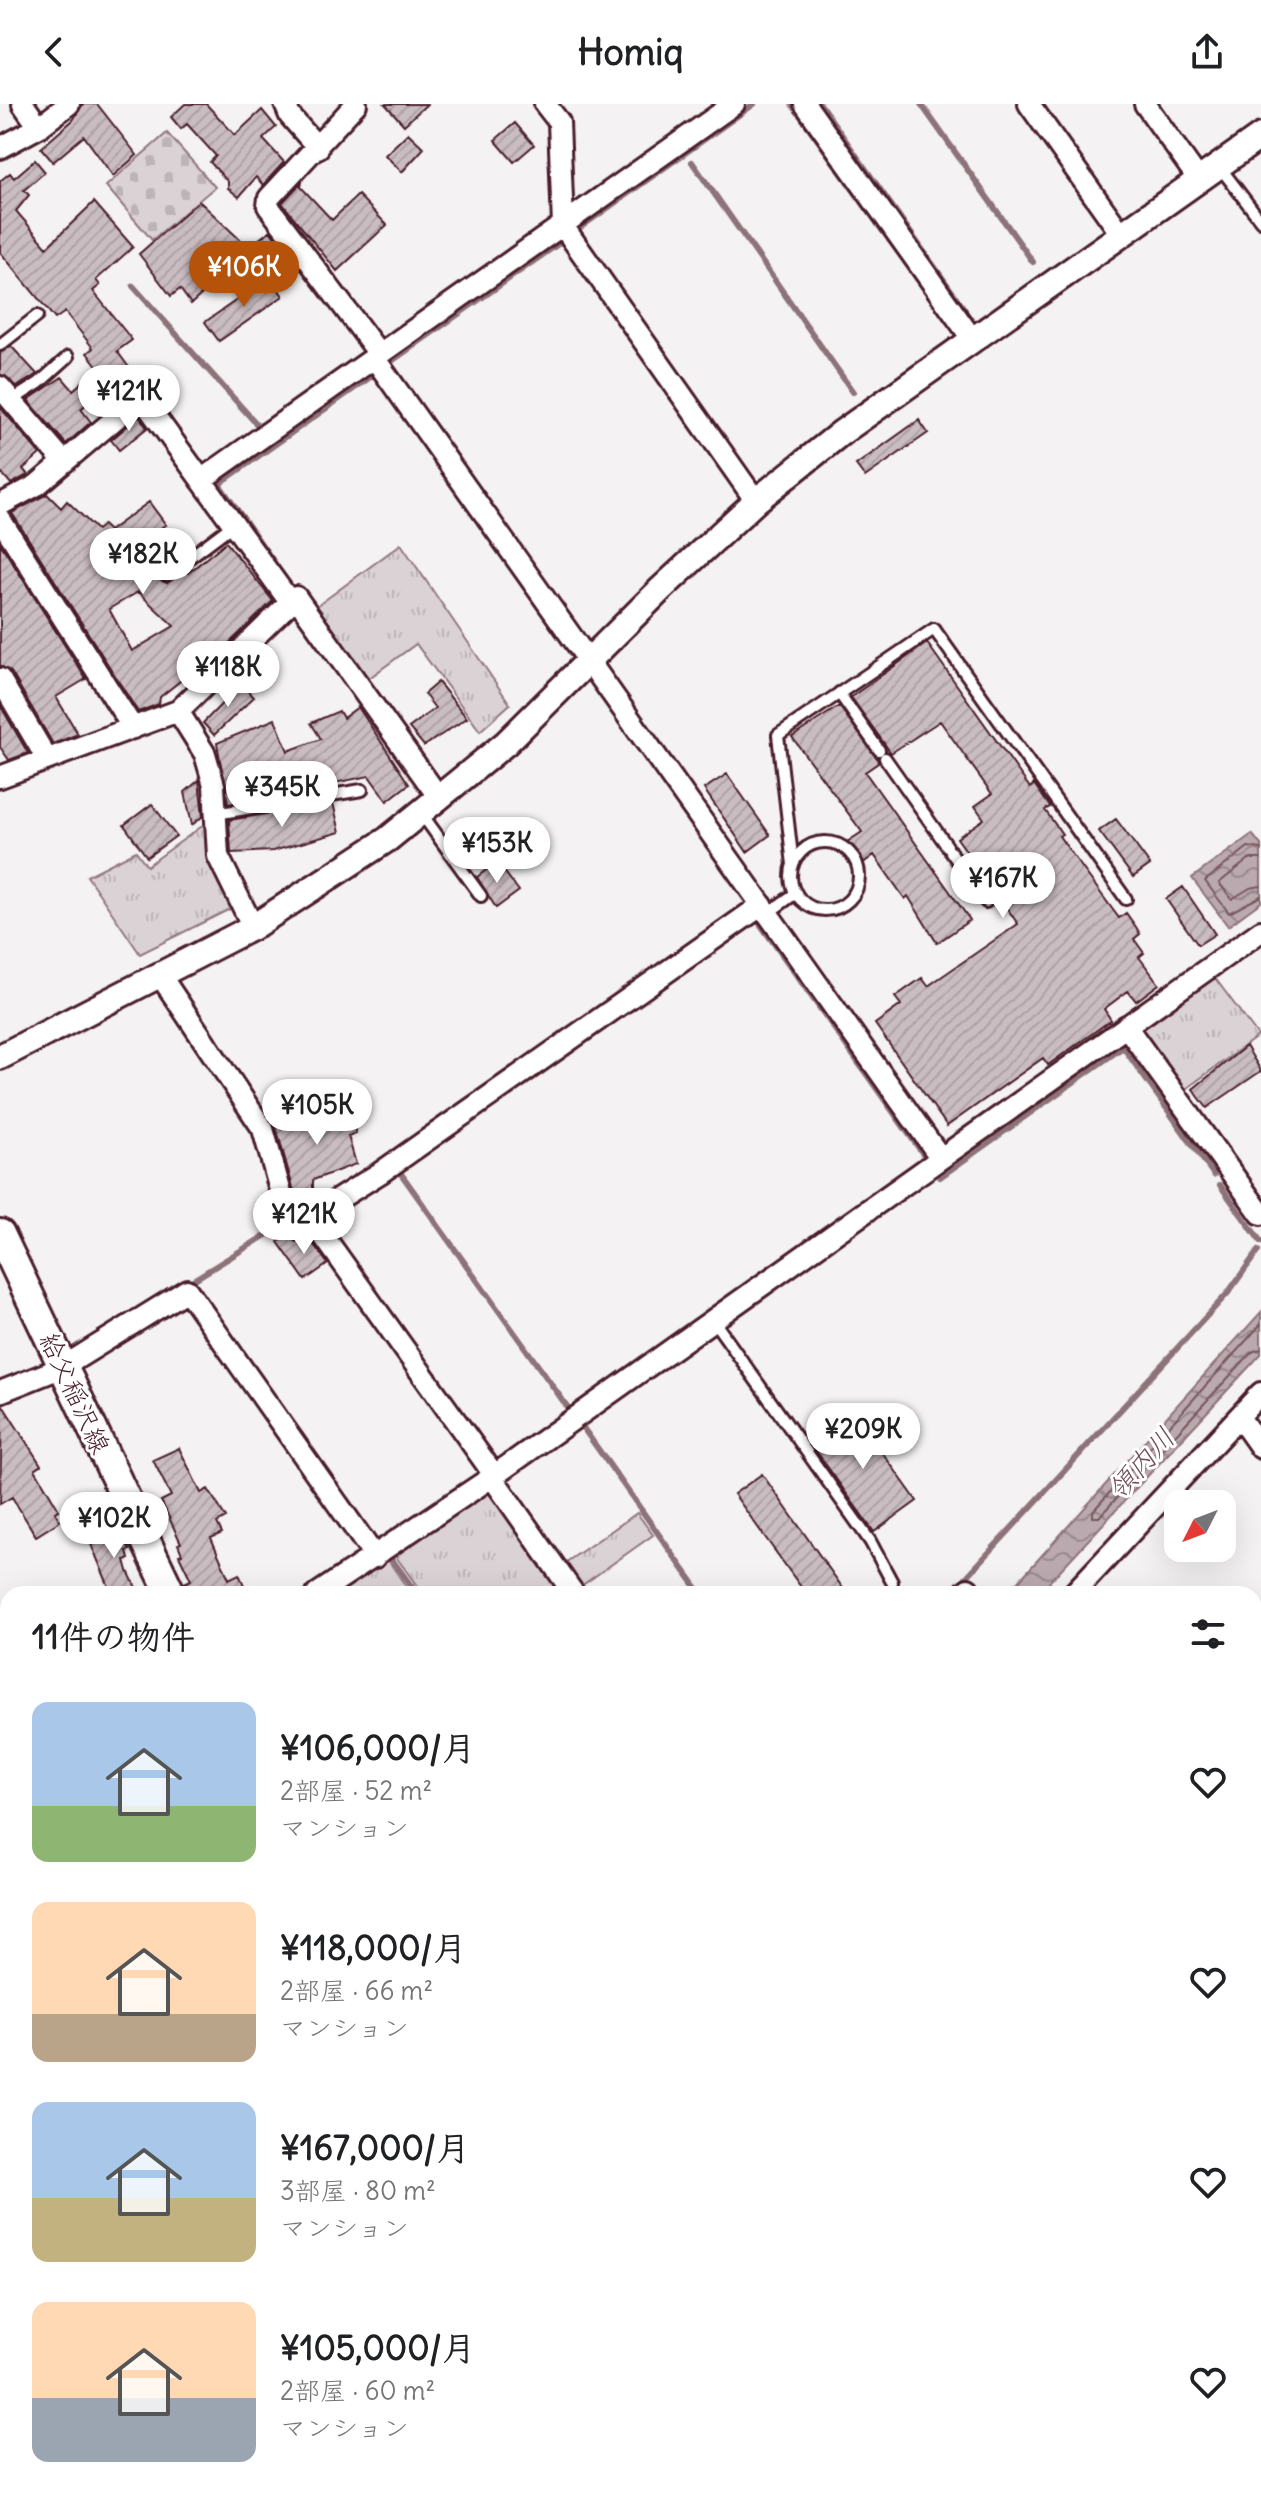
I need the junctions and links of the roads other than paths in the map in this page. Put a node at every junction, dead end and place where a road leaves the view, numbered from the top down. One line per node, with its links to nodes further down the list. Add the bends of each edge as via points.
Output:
1 (23, 104): 10 (street)
2 (69, 104): 10 (street)
3 (285, 104): 13 (street)
4 (356, 104): 13 (street)
5 (545, 104): 17 (street, via 559,122)
6 (734, 104): 17 (street)
7 (805, 104): 20 (street)
8 (1029, 104): 18 (street)
9 (1145, 104): 15 (street)
10 (39, 127): 12 (street)
11 (1261, 136): 14 (street)
12 (0, 148)
13 (318, 148): 23 (street, via 269,198 268,206)
14 (1219, 166): 15 (street); 16 (lane)
15 (1199, 180): 18 (street)
16 (1261, 221)
17 (563, 226): 23 (street); 27 (street)
18 (1122, 235): 20 (street)
19 (37, 316): 21 (lane)
20 (973, 340): 27 (street)
21 (0, 345)
22 (68, 357): 24 (lane, via 39,383)
23 (377, 357): 26 (street); 33 (street)
24 (5, 394): 25 (street)
25 (64, 462): 26 (street, via 141,397); 28 (street, via 37,485)
26 (201, 480): 30 (street)
27 (756, 501): 33 (street)
28 (0, 505)
29 (0, 519): 37 (street)
30 (234, 524): 31 (lane); 32 (street)
31 (166, 575)
32 (290, 602): 36 (street); 41 (street, via 296,597)
33 (590, 661): 41 (street, via 506,743); 48 (street)
34 (0, 679): 38 (street)
35 (839, 693): 43 (lane, via 778,735); 46 (lane, via 934,629); 47 (lane)
36 (178, 711): 37 (street); 42 (street, via 205,754)
37 (133, 728): 38 (street)
38 (47, 759): 39 (street)
39 (0, 777)
40 (362, 790): 42 (lane)
41 (430, 806): 45 (lane); 49 (street)
42 (215, 814): 49 (street, via 218,856)
43 (793, 865): 44 (lane); 44 (lane, via 812,845 831,843 848,851 859,877 846,903 829,910 810,907)
44 (796, 893): 48 (lane)
45 (481, 896)
46 (1126, 899)
47 (986, 902)
48 (765, 909): 54 (street); 56 (street)
49 (253, 927): 51 (street)
50 (1261, 931): 52 (street)
51 (160, 975): 53 (street); 56 (street, via 263,1129 287,1215 293,1224)
52 (1126, 1026): 54 (street); 55 (street)
53 (0, 1057)
54 (940, 1157): 58 (street)
55 (1261, 1214)
56 (310, 1217): 64 (street)
57 (0, 1234): 59 (main road, 給父稲沢線)
58 (713, 1320): 64 (street); 66 (lane, via 870,1541)
59 (63, 1367): 60 (street); 65 (street, via 187,1290); 67 (main road, 給父稲沢線)
60 (0, 1392)
61 (1261, 1393): 62 (street)
62 (1239, 1417): 63 (street); 70 (street)
63 (1261, 1448)
64 (494, 1477): 65 (street); 69 (street)
65 (375, 1557): 68 (street)
66 (892, 1582)
67 (167, 1586)
68 (333, 1586)
69 (569, 1586)
70 (1081, 1586)

